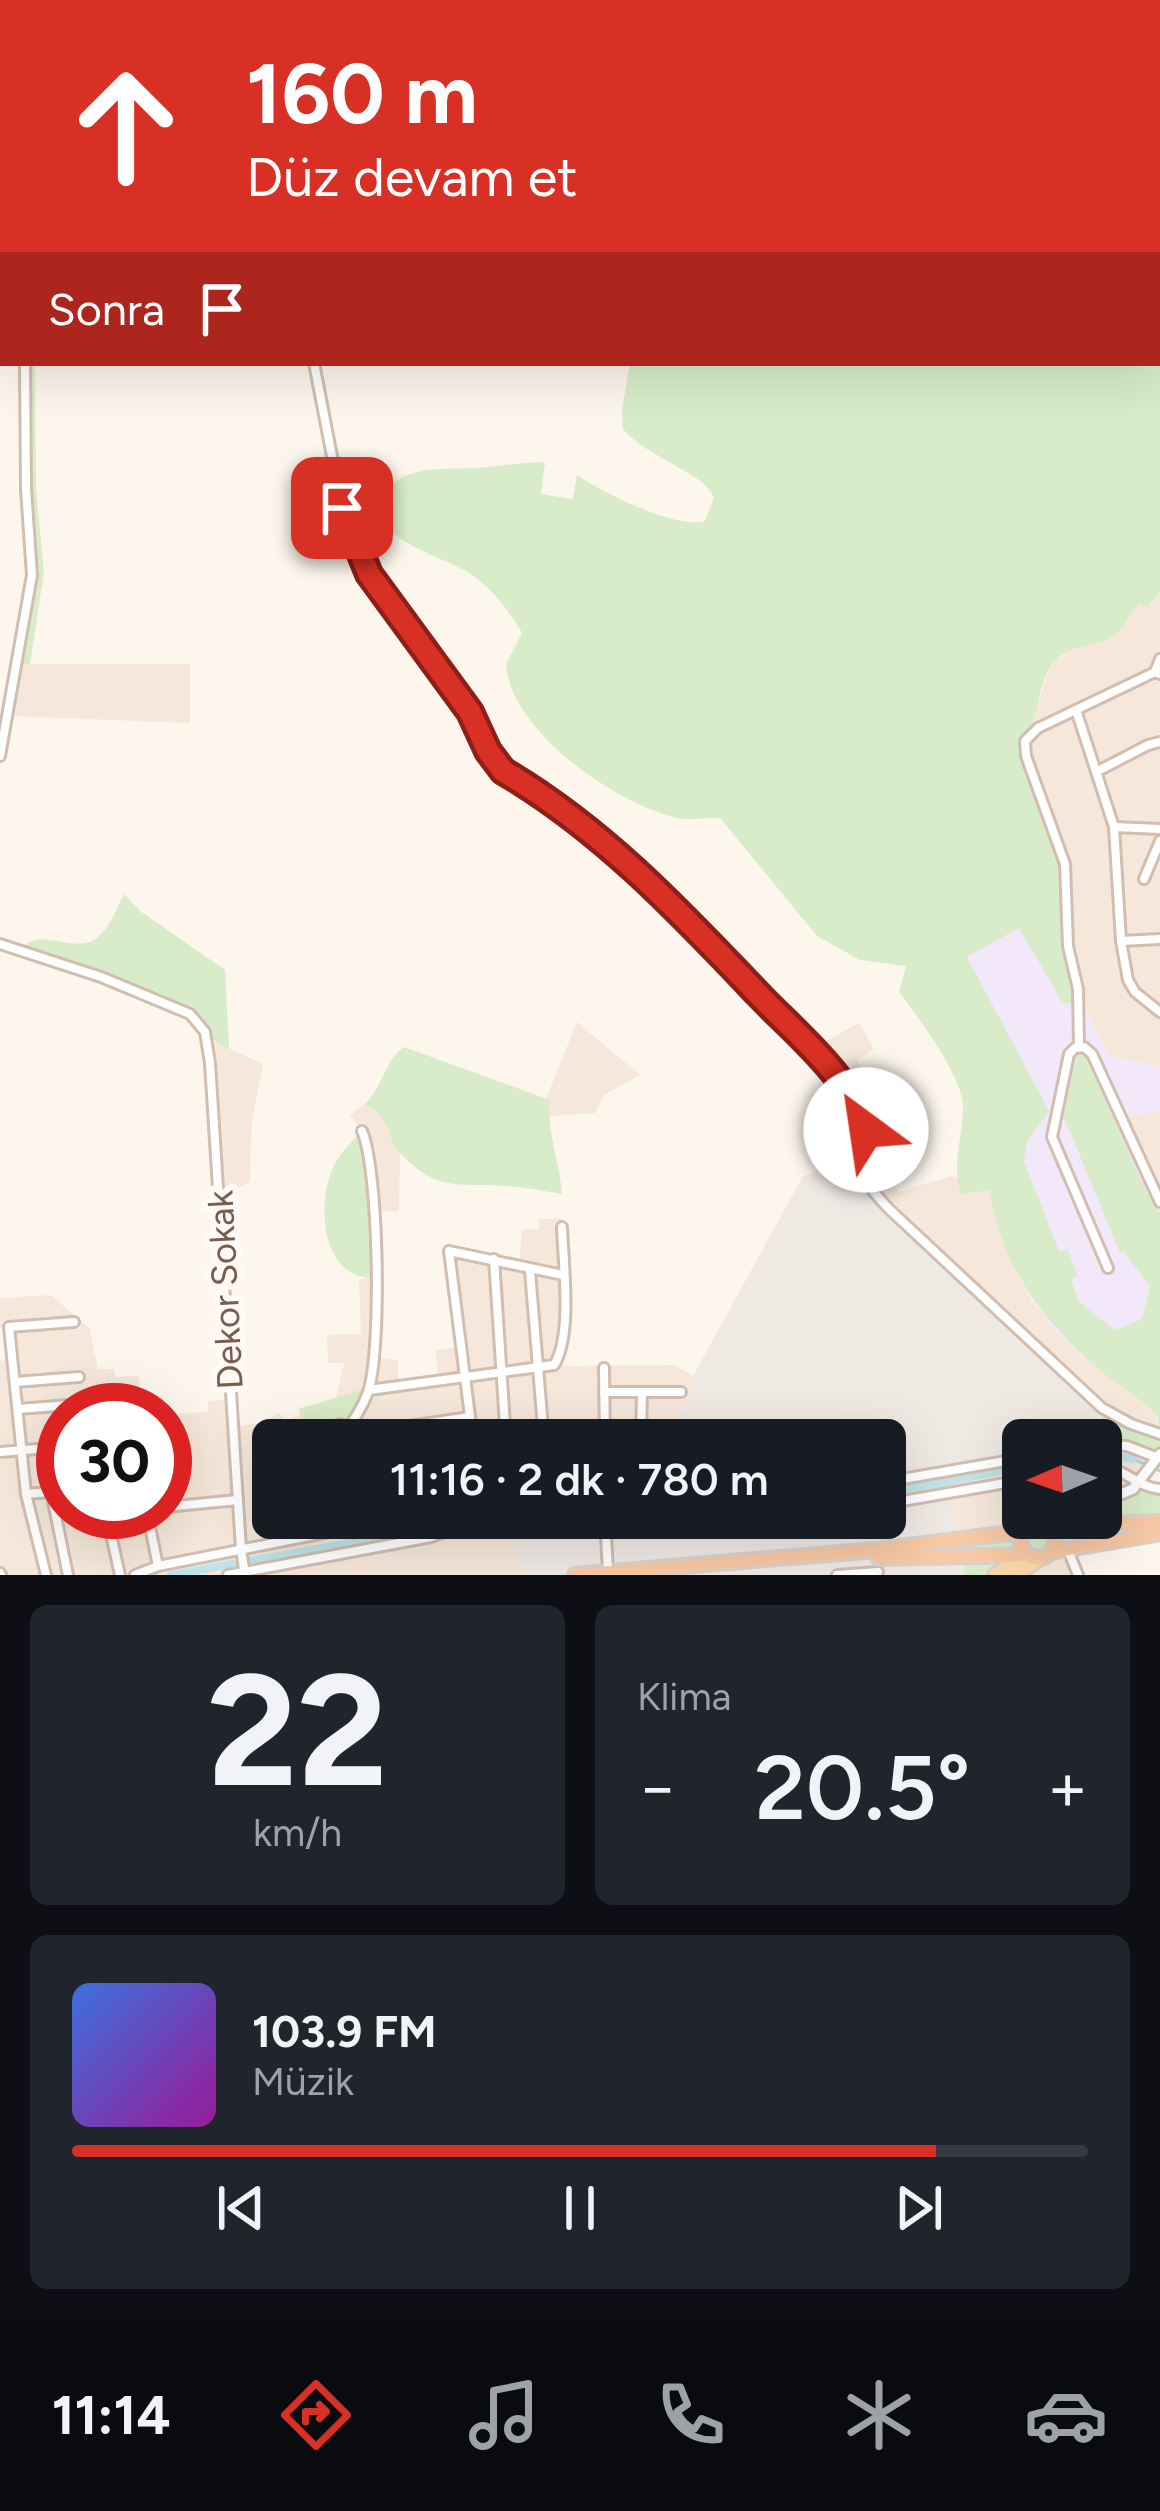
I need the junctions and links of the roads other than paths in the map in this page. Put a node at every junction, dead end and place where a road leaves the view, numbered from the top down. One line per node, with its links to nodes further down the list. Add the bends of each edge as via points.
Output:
1 (25, 366): 7 (street, via 32,574)
2 (315, 366): 46 (street, via 342,508 369,574 470,712 494,761 591,830 813,1048 854,1105 866,1133 857,1164 880,1200 1102,1408)
3 (1160, 659): 4 (street)
4 (1158, 673): 5 (street)
5 (1076, 710): 8 (street); 17 (street, via 1032,731 1025,747 1064,857)
6 (1160, 742): 8 (street)
7 (0, 756)
8 (1096, 772): 9 (street)
9 (1114, 827): 10 (street); 14 (street)
10 (1160, 829)
11 (1160, 841): 12 (street)
12 (1144, 878)
13 (1160, 939): 14 (street)
14 (1121, 941): 16 (street, via 1130,987)
15 (0, 944): 61 (street, Dekor Sokak, via 174,1006 205,1032)
16 (1160, 1012)
17 (1079, 1047): 19 (street, via 1092,1054); 22 (street, via 1069,1054 1052,1137)
18 (362, 1131): 33 (street, via 371,1157 377,1329)
19 (1160, 1202)
20 (562, 1227): 24 (street)
21 (494, 1259): 23 (street); 28 (street); 30 (street, via 449,1251)
22 (1108, 1268)
23 (530, 1271): 24 (street); 27 (street)
24 (563, 1275): 27 (street, via 560,1355)
25 (74, 1322): 31 (street, via 9,1327)
26 (604, 1368): 34 (street)
27 (538, 1370): 28 (street); 43 (street)
28 (501, 1372): 30 (street); 42 (street)
29 (79, 1377): 31 (street)
30 (465, 1377): 33 (street); 39 (street)
31 (15, 1386): 32 (street); 38 (street)
32 (0, 1390)
33 (369, 1390): 40 (street)
34 (604, 1392): 35 (street); 44 (street)
35 (642, 1392): 36 (street); 45 (street)
36 (681, 1392)
37 (36, 1408): 38 (street)
38 (17, 1409): 49 (street)
39 (470, 1417): 41 (street)
40 (353, 1419)
41 (456, 1419)
42 (504, 1419)
43 (542, 1419)
44 (604, 1419)
45 (641, 1419)
46 (1160, 1434)
47 (1122, 1445): 51 (street)
48 (36, 1449): 49 (street)
49 (21, 1450): 50 (street); 59 (street)
50 (0, 1452)
51 (1158, 1458): 55 (street)
52 (1002, 1462): 54 (street)
53 (1122, 1471): 55 (street)
54 (906, 1478)
55 (1142, 1480): 57 (street); 60 (street)
56 (1002, 1484): 62 (street)
57 (1160, 1489)
58 (36, 1493): 59 (street)
59 (26, 1494): 83 (street)
60 (1122, 1495)
61 (238, 1500): 63 (street); 76 (street, Dekor Sokak)
62 (906, 1500)
63 (192, 1504)
64 (1160, 1522): 65 (highway)
65 (1122, 1523)
66 (1002, 1530): 81 (highway, via 877,1550)
67 (1160, 1533): 77 (highway)
68 (61, 1539): 84 (street)
69 (112, 1539): 85 (street)
70 (152, 1539): 79 (street)
71 (289, 1539): 76 (street)
72 (423, 1539): 82 (street)
73 (606, 1539): 81 (street)
74 (1025, 1539): 78 (highway)
75 (1051, 1539): 78 (highway)
76 (241, 1549): 79 (street); 82 (street, Dekor Sokak)
77 (1067, 1549): 78 (highway); 93 (street)
78 (1039, 1555): 80 (highway); 91 (main road); 92 (main road)
79 (158, 1566): 86 (street)
80 (878, 1568): 89 (highway); 90 (street)
81 (608, 1572): 88 (highway)
82 (245, 1574): 87 (street)
83 (46, 1575)
84 (68, 1575)
85 (120, 1575)
86 (135, 1575)
87 (228, 1575)
88 (574, 1575)
89 (675, 1575)
90 (837, 1575)
91 (995, 1575)
92 (1016, 1575)
93 (1078, 1575)

